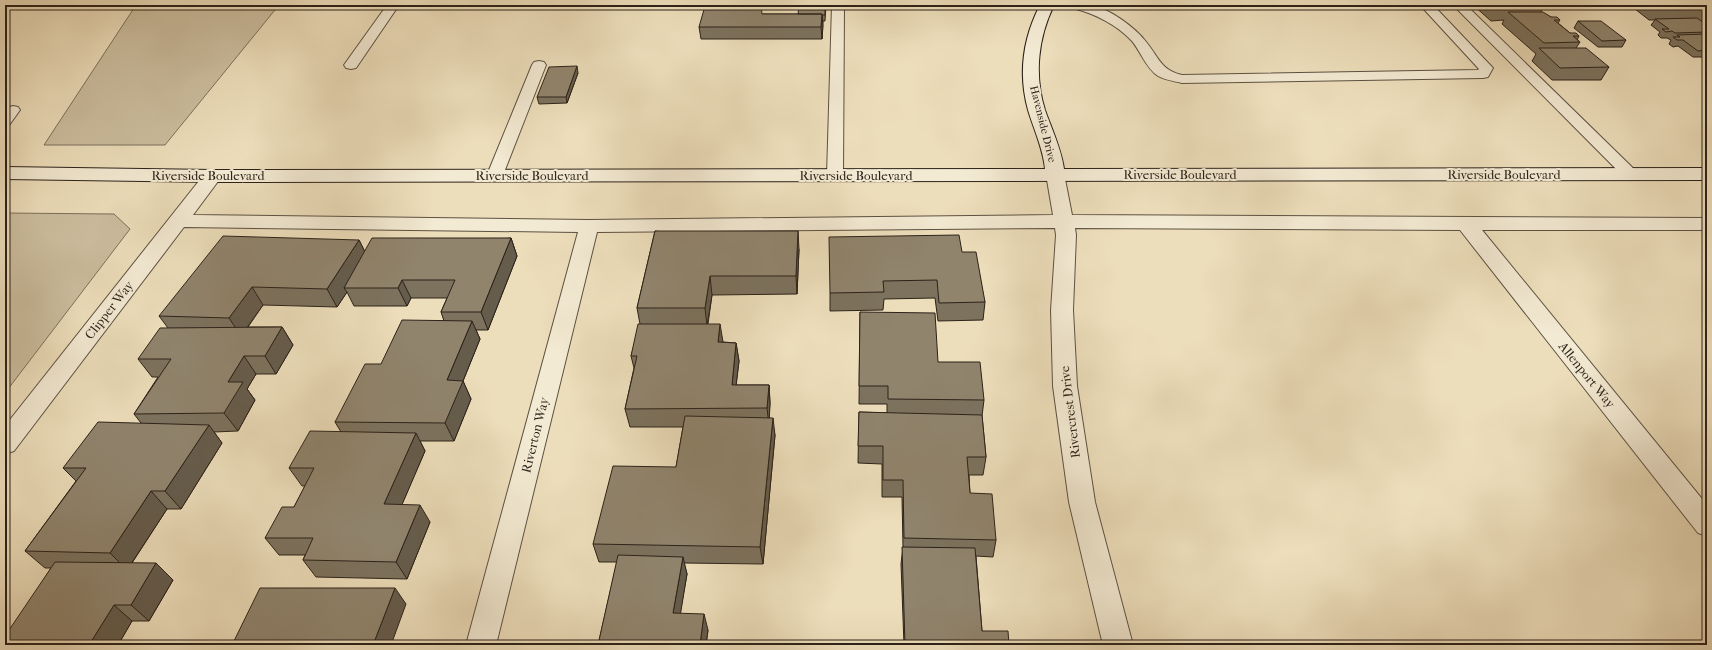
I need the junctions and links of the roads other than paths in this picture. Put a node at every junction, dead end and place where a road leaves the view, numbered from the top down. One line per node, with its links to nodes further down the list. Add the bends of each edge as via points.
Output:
1 (393, 5): 7 (lane)
2 (838, 5): 14 (lane)
3 (1047, 5): 10 (street, Havenside Drive, via 1033,42 1030,67 1034,100 1051,149)
4 (1077, 5): 5 (lane, via 1096,10 1116,22 1137,39 1160,72 1170,77 1182,79 1483,74 1486,68)
5 (1426, 5)
6 (1459, 5): 11 (lane)
7 (351, 65)
8 (539, 65): 13 (lane)
9 (5, 173): 15 (street, Riverside Boulevard)
10 (1055, 174): 11 (street, Riverside Boulevard); 14 (street, Riverside Boulevard); 17 (street, Rivercrest Drive)
11 (1630, 174): 12 (street, Riverside Boulevard)
12 (1707, 174)
13 (495, 175): 14 (street, Riverside Boulevard); 15 (street, Riverside Boulevard)
14 (835, 175)
15 (212, 176): 16 (street, Clipper Way)
16 (177, 221): 20 (street); 21 (street, Clipper Way)
17 (1064, 222): 18 (street); 20 (street); 24 (street, Rivercrest Drive, via 1066,234 1062,310 1065,386 1082,502)
18 (1466, 224): 19 (street); 22 (street, Allenport Way)
19 (1707, 224)
20 (589, 226): 23 (street, Riverton Way)
21 (5, 444)
22 (1707, 525)
23 (481, 645)
24 (1118, 645)

